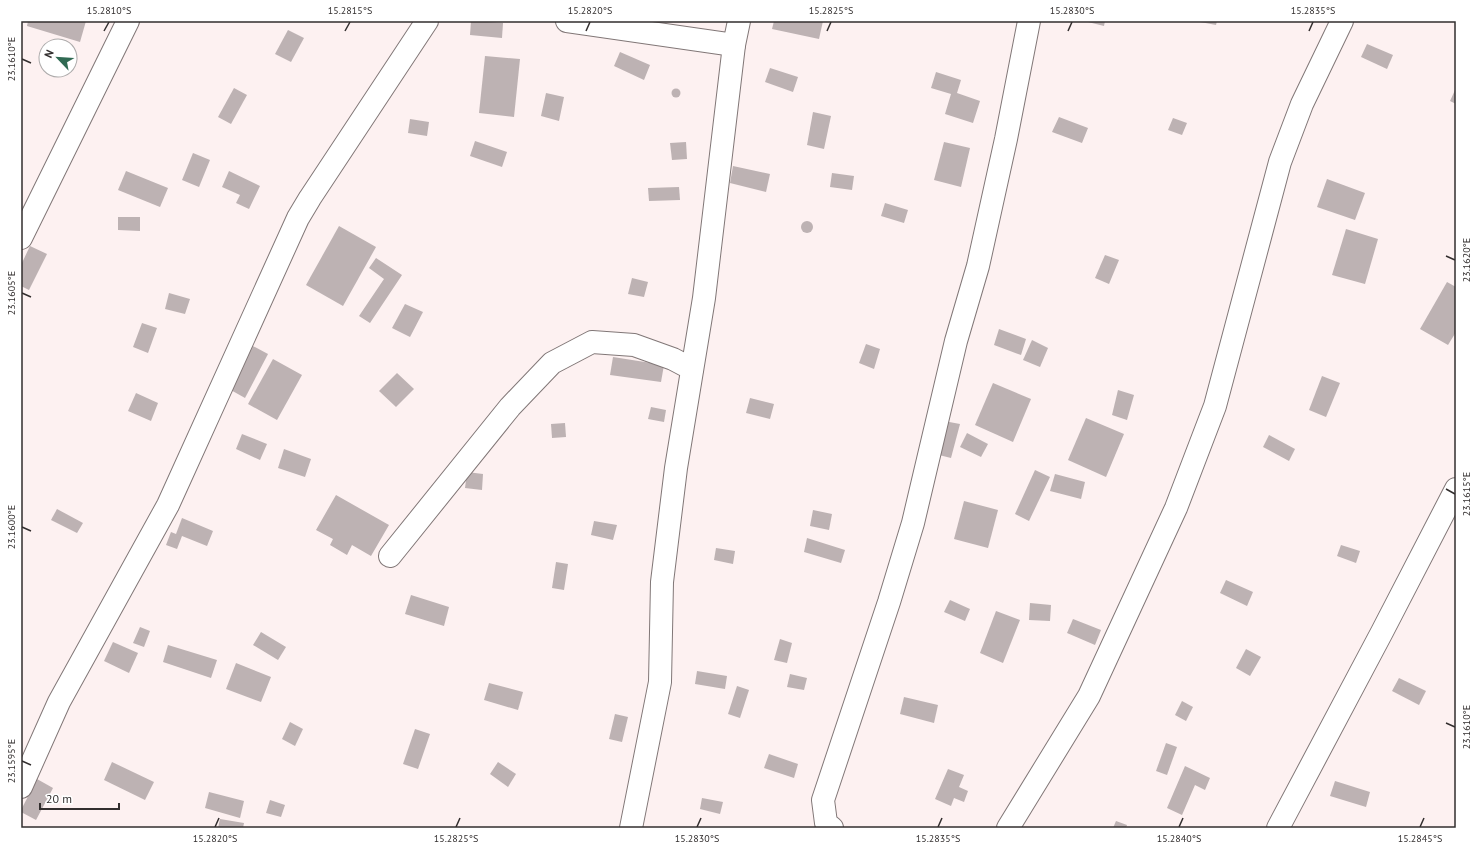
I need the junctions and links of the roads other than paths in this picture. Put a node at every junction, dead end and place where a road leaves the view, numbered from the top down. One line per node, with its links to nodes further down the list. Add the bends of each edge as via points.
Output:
1 (128, 21): 8 (street)
2 (427, 21): 12 (street, via 298,218 168,505 58,702)
3 (567, 21): 7 (street)
4 (739, 21): 7 (street)
5 (1029, 21): 14 (street, via 978,266 956,341 913,523 823,800 826,823)
6 (1342, 21): 15 (street, via 1302,104 1280,162 1215,406 1176,508 1090,696)
7 (734, 45): 9 (street, via 704,298)
8 (21, 238)
9 (692, 369): 11 (street, via 634,345 592,342 552,363 510,407); 13 (street, via 676,468 662,582 660,682)
10 (1456, 489): 16 (street)
11 (390, 556)
12 (21, 787)
13 (631, 828)
14 (832, 828)
15 (1008, 828)
16 (1278, 828)

